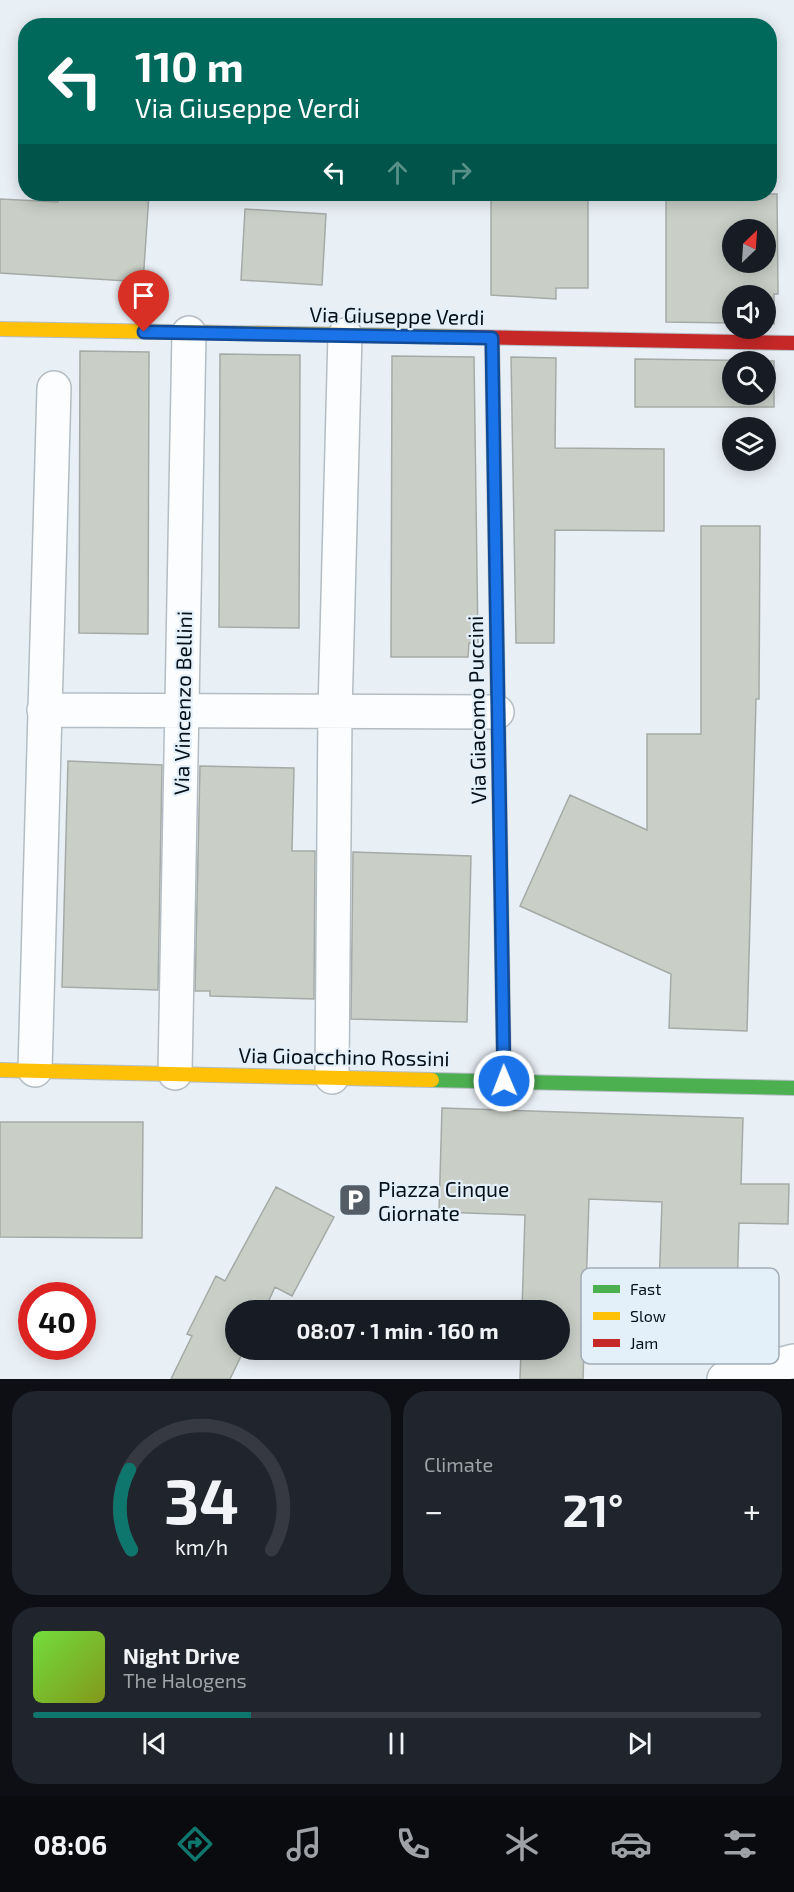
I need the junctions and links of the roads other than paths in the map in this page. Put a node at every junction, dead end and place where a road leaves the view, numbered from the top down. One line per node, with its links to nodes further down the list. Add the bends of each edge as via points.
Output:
1 (0, 329): 2 (street, Via Giuseppe Verdi)
2 (189, 333): 3 (street, Via Giuseppe Verdi); 8 (street, Via Vincenzo Bellini)
3 (345, 335): 4 (street, Via Giuseppe Verdi); 9 (street)
4 (492, 338): 5 (street, Via Giuseppe Verdi); 10 (street, Via Giacomo Puccini)
5 (794, 343)
6 (54, 388): 7 (street)
7 (44, 710): 8 (street); 12 (street)
8 (182, 710): 9 (street); 13 (street, Via Vincenzo Bellini)
9 (334, 711): 10 (street); 14 (street)
10 (497, 711): 15 (street, Via Giacomo Puccini)
11 (0, 1070): 12 (street, Via Gioacchino Rossini)
12 (35, 1070): 13 (street, Via Gioacchino Rossini)
13 (175, 1073): 14 (street, Via Gioacchino Rossini)
14 (332, 1077): 15 (street, Via Gioacchino Rossini)
15 (504, 1081): 16 (street, Via Gioacchino Rossini)
16 (794, 1088)
17 (794, 1361): 18 (street)
18 (724, 1379)

